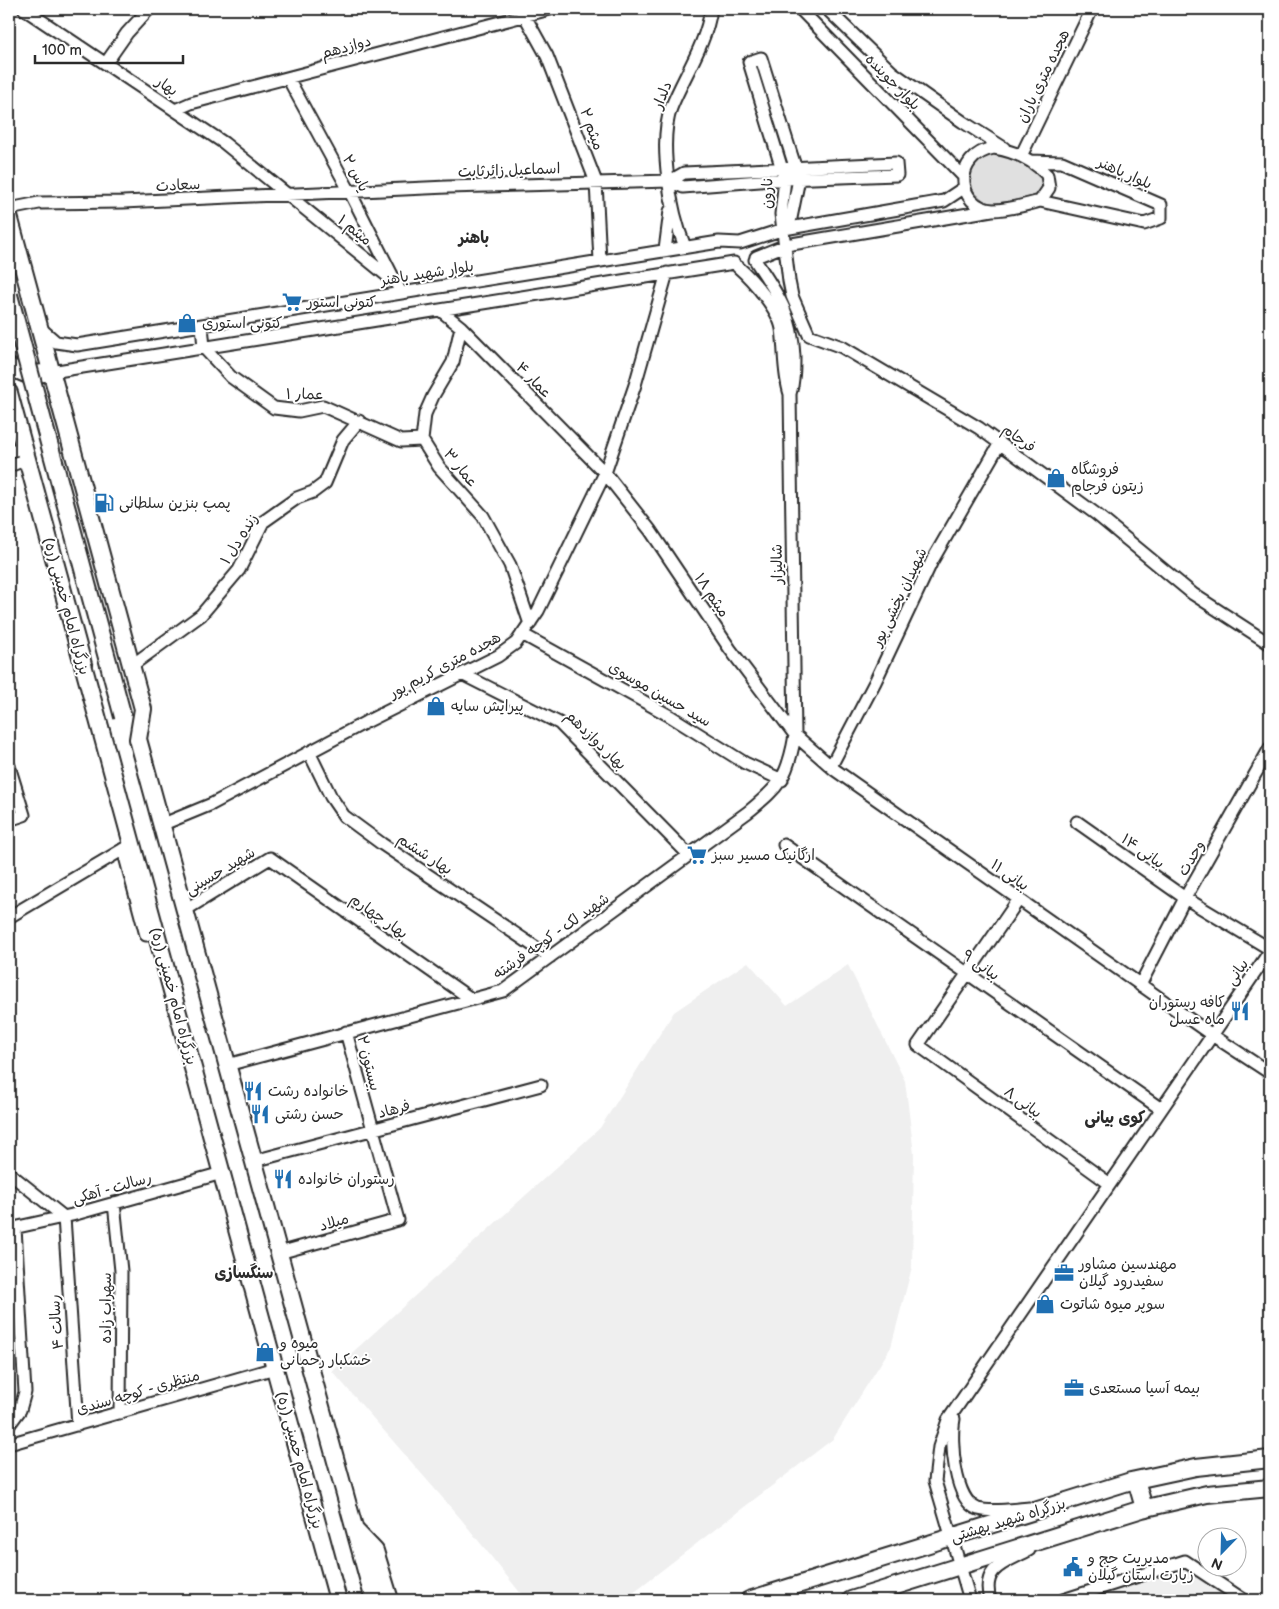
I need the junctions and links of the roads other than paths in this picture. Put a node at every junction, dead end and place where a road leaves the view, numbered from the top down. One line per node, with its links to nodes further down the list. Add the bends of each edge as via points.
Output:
1 (24, 9): 9 (street, بهار)
2 (149, 9): 9 (street)
3 (550, 9): 8 (street, دوازدهم)
4 (711, 9): 17 (street, دلدار, via 708,27 665,130)
5 (800, 9): 19 (street, بلوار جوینده)
6 (827, 9): 12 (street, بلوار جوینده, via 892,72)
7 (1092, 9): 13 (street, هجده متری باران)
8 (523, 13): 10 (street, دوازدهم); 18 (street, میثم ۲, via 547,56)
9 (106, 63): 11 (street, بهار)
10 (288, 78): 11 (street, دوازدهم, via 190,103); 20 (street, یاس ۲)
11 (175, 110): 21 (street, بهار, via 224,143)
12 (1008, 150): 13 (street); 19 (street, via 994,148 971,158)
13 (1025, 159): 23 (street, via 1042,170 1049,180 1049,188); 23 (street, بلوار باهنر, via 1062,162 1161,205 1161,218 1144,224)
14 (795, 167): 15 (street); 15 (street, نارون, via 761,58 749,62); 16 (street, نارون); 16 (street, via 896,164 897,175)
15 (784, 173): 16 (street); 17 (street, اسماعیل زائرثابت, via 683,186); 27 (street, نارون, via 781,214)
16 (799, 178): 27 (street, نارون, via 791,218)
17 (670, 181): 18 (street, اسماعیل زائرثابت); 22 (street, دلدار)
18 (596, 182): 20 (street, اسماعیل زائرثابت); 34 (street, میثم ۲)
19 (964, 182): 25 (street, via 969,196); 27 (street, via 944,201)
20 (350, 192): 21 (street, سعادت); 37 (street, یاس ۲)
21 (287, 195): 24 (street, سعادت, via 39,203); 37 (street, میثم ۱)
22 (671, 197): 31 (street); 32 (street)
23 (1040, 201): 25 (street)
24 (9, 209)
25 (992, 210): 30 (street)
26 (9, 216): 28 (highway, بزرگراه امام خمینی (ره))
27 (784, 229): 29 (street); 30 (street)
28 (11, 231): 41 (highway, بزرگراه امام خمینی (ره))
29 (740, 243): 31 (street, بلوار شهید باهنر, via 719,242); 33 (street, via 752,246); 35 (street, via 731,252)
30 (786, 246): 33 (street); 44 (street, via 792,296)
31 (685, 247): 32 (street, بلوار شهید باهنر)
32 (665, 250): 34 (street, بلوار شهید باهنر)
33 (756, 258): 35 (street, via 745,268); 45 (street, شالیزار, via 789,317)
34 (600, 261): 37 (street, بلوار شهید باهنر)
35 (736, 265): 36 (street); 45 (street, شالیزار, via 773,308)
36 (668, 273): 39 (street); 58 (street, هجده متری کریم پور)
37 (398, 288): 40 (street, بلوار شهید باهنر)
38 (9, 295): 65 (highway, بزرگراه امام خمینی (ره), bridge, via 123,717 127,730)
39 (440, 310): 43 (street, عمار ۴); 46 (street)
40 (268, 314): 42 (street, بلوار شهید باهنر); 46 (street)
41 (38, 324): 42 (street, بلوار شهید باهنر, via 51,340 71,346); 48 (highway, بزرگراه امام خمینی (ره))
42 (202, 325): 47 (street)
43 (461, 327): 54 (street, via 453,362 426,414); 58 (street, عمار ۴)
44 (809, 335): 45 (street); 55 (street, فرجام, via 842,347 939,403)
45 (788, 336): 64 (street, شالیزار, via 786,383 790,394)
46 (272, 337): 47 (street)
47 (204, 348): 50 (street); 53 (street, عمار ۱, via 231,377 274,408 299,411 323,406)
48 (47, 355): 49 (highway, via 37,367); 50 (highway, بزرگراه امام خمینی (ره))
49 (15, 371): 50 (highway, via 34,375)
50 (51, 372): 51 (highway, بزرگراه امام خمینی (ره))
51 (56, 390): 52 (highway, via 32,389); 62 (highway, بزرگراه امام خمینی (ره))
52 (10, 399): 56 (highway, بزرگراه امام خمینی (ره))
53 (359, 421): 54 (street, عمار ۱, via 401,441); 62 (street, زنده دل ۱, via 343,440 325,483 264,522 239,570 201,615)
54 (422, 440): 59 (street, عمار ۳, via 439,467 483,516 510,565)
55 (1000, 443): 61 (street, فرجام, via 1096,514 1193,594); 69 (street, شهیدان بخشی پور, via 932,561)
56 (20, 452): 57 (street); 75 (highway, بزرگراه امام خمینی (ره))
57 (9, 466)
58 (605, 474): 59 (street, هجده متری کریم پور); 64 (street, میثم ۱۸, via 650,530 730,649)
59 (530, 624): 60 (street, هجده متری کریم پور)
60 (522, 634): 63 (street, هجده متری کریم پور, via 516,643 498,656); 70 (street, سید حسین موسوی, via 670,716 745,763)
61 (1270, 644)
62 (131, 666): 65 (highway, بزرگراه امام خمینی (ره), via 143,711)
63 (462, 674): 67 (street, هجده متری کریم پور); 76 (street, بهار دوازدهم, via 559,723)
64 (795, 734): 69 (street, بیانی ۱۱); 70 (street, شهید لک - کوچه فرشته, via 792,754)
65 (138, 739): 73 (highway, بزرگراه امام خمینی (ره))
66 (1270, 748): 78 (street, وحدت)
67 (309, 752): 73 (street, هجده متری کریم پور, via 212,804); 84 (street, بهار ششم, via 344,816)
68 (9, 766): 71 (street, via 24,815)
69 (831, 766): 79 (street, بیانی ۱۱)
70 (782, 780): 76 (street, شهید لک - کوچه فرشته, via 762,801)
71 (9, 820)
72 (1077, 822): 78 (street, بیانی ۱۴)
73 (161, 825): 80 (highway, بزرگراه امام خمینی (ره))
74 (784, 845): 85 (street, بیانی ۹)
75 (127, 846): 81 (street); 82 (street); 97 (highway, بزرگراه امام خمینی (ره))
76 (689, 855): 84 (street, شهید لک - کوچه فرشته)
77 (270, 858): 80 (street, شهید حسینی); 87 (street, بهار چهارم)
78 (1185, 898): 83 (street, بیانی ۱۴); 86 (street, وحدت)
79 (1018, 899): 85 (street); 86 (street, بیانی ۱۱)
80 (185, 910): 90 (highway, بزرگراه امام خمینی (ره))
81 (9, 917)
82 (146, 935)
83 (1270, 950): 89 (street, بیانی)
84 (550, 957): 87 (street, شهید لک - کوچه فرشته, via 503,991)
85 (968, 973): 93 (street, بیانی ۹); 98 (street, بیانی ۸, via 918,1045)
86 (1140, 985): 89 (street, بیانی ۱۱)
87 (471, 999): 88 (street, شهید لک - کوچه فرشته)
88 (346, 1032): 90 (street, شهید لک - کوچه فرشته); 94 (street, بیستون ۲)
89 (1212, 1035): 91 (street, بیانی ۱۱); 93 (street, بیانی)
90 (227, 1065): 95 (highway, بزرگراه امام خمینی (ره))
91 (1270, 1073)
92 (541, 1085): 94 (street, فرهاد)
93 (1161, 1109): 98 (street, بیانی)
94 (372, 1130): 95 (street, فرهاد); 101 (street, بیستون ۲)
95 (254, 1161): 103 (highway, بزرگراه امام خمینی (ره))
96 (9, 1173): 100 (street)
97 (222, 1173): 99 (street, رسالت - آهکی); 104 (highway, بزرگراه امام خمینی (ره))
98 (1110, 1184): 105 (street, بیانی)
99 (114, 1203): 100 (street, رسالت - آهکی); 106 (street, سهراب زاده, via 121,1271)
100 (64, 1217): 102 (street, رسالت - آهکی); 108 (street, رسالت ۴)
101 (398, 1220): 103 (street, میلاد)
102 (12, 1228): 107 (street, via 25,1392 20,1410)
103 (279, 1253): 115 (highway, بزرگراه امام خمینی (ره))
104 (275, 1368): 106 (street, منتظری - کوچه سندی); 119 (highway, بزرگراه امام خمینی (ره))
105 (956, 1408): 113 (street, via 953,1452 963,1494 969,1503 982,1510); 117 (street, بیانی, via 942,1436 935,1474)
106 (120, 1413): 108 (street, منتظری - کوچه سندی)
107 (9, 1425)
108 (78, 1425): 109 (street, منتظری - کوچه سندی)
109 (9, 1444)
110 (1270, 1459): 111 (highway, بزرگراه شهید بهشتی, via 1206,1465)
111 (1136, 1480): 113 (highway, بزرگراه شهید بهشتی); 114 (highway)
112 (1270, 1488): 114 (highway, بزرگراه شهید بهشتی, via 1207,1494)
113 (1047, 1507): 117 (highway, بزرگراه شهید بهشتی)
114 (1144, 1508): 116 (highway, بزرگراه شهید بهشتی)
115 (354, 1529): 120 (highway, بزرگراه امام خمینی (ره)); 121 (highway, via 376,1553)
116 (1056, 1535): 118 (highway, بزرگراه شهید بهشتی); 125 (street, via 994,1570 988,1583)
117 (950, 1537): 118 (street, بیانی); 122 (highway, بزرگراه شهید بهشتی)
118 (959, 1566): 123 (highway, بزرگراه شهید بهشتی); 124 (street, بیانی)
119 (338, 1600)
120 (374, 1600)
121 (390, 1600)
122 (749, 1600)
123 (851, 1600)
124 (970, 1600)
125 (990, 1600)
126 (1063, 1600): 127 (street, via 1185,1561)
127 (1244, 1600)

